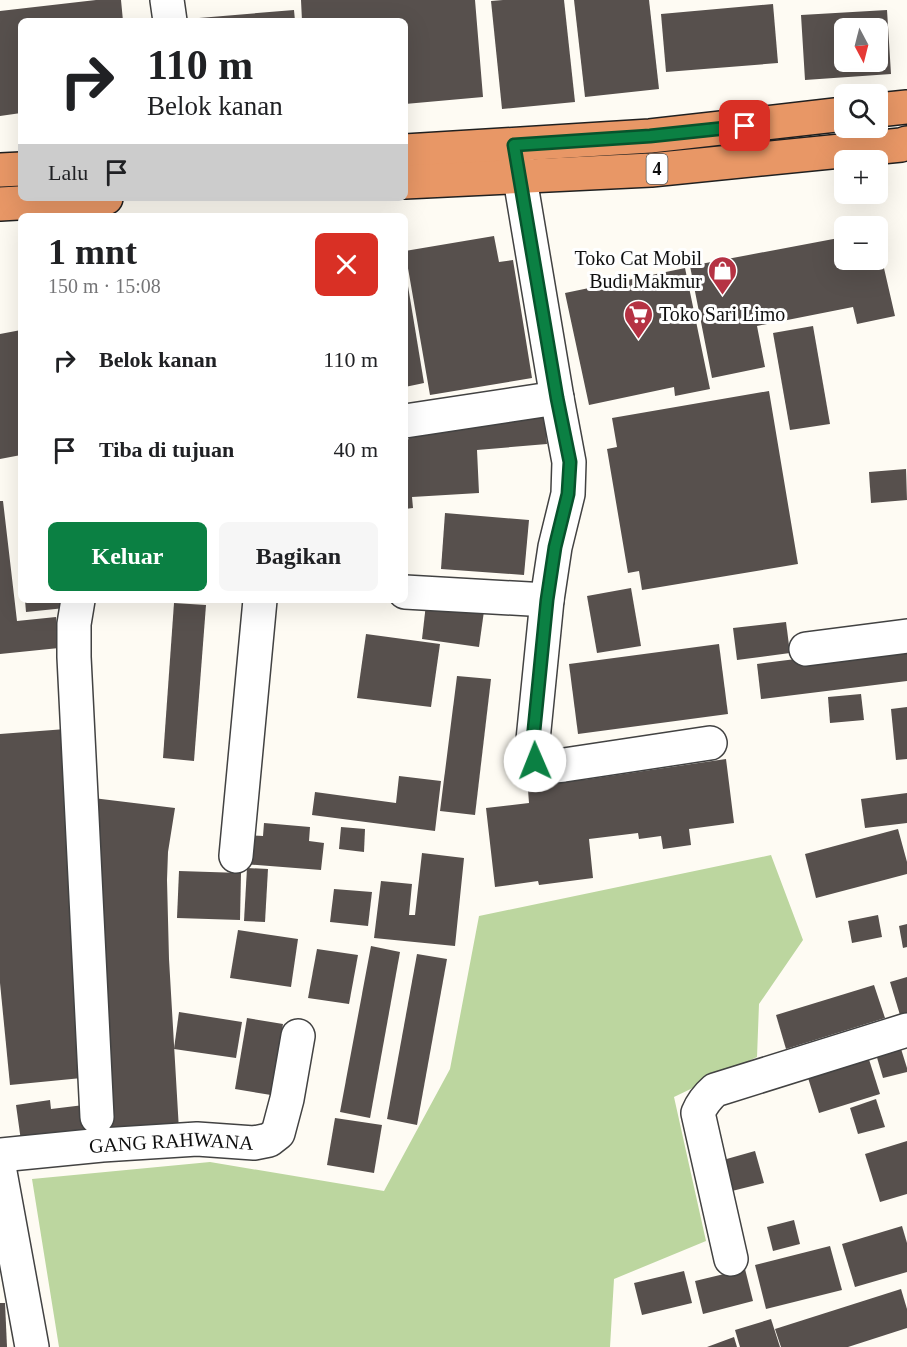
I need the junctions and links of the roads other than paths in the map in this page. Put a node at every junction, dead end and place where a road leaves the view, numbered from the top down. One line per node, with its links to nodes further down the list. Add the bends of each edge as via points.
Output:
1 (167, 0): 2 (street)
2 (170, 18)
3 (907, 106): 4 (highway)
4 (888, 109)
5 (834, 115): 7 (highway, 4, via 650,136)
6 (907, 144): 11 (highway, 4, via 651,170)
7 (514, 145): 8 (highway, 4); 11 (street)
8 (408, 151)
9 (18, 169): 10 (highway)
10 (0, 170)
11 (520, 177): 12 (highway, 4); 15 (street)
12 (408, 182)
13 (53, 201): 14 (highway)
14 (0, 204)
15 (557, 398): 16 (street); 18 (street, via 570,462 568,494)
16 (408, 421)
17 (408, 592): 18 (street)
18 (547, 600): 23 (street, via 532,750 535,761 545,767)
19 (78, 603): 27 (street, via 74,657)
20 (260, 603): 24 (street)
21 (907, 636): 22 (street)
22 (806, 649)
23 (710, 743)
24 (236, 856)
25 (907, 1030): 30 (street, via 715,1090 706,1098 698,1113)
26 (298, 1036): 28 (street, GANG RAHWANA, via 278,1133 269,1140 254,1143 197,1139)
27 (97, 1117)
28 (0, 1155)
29 (0, 1172): 31 (street)
30 (731, 1259)
31 (32, 1347)

